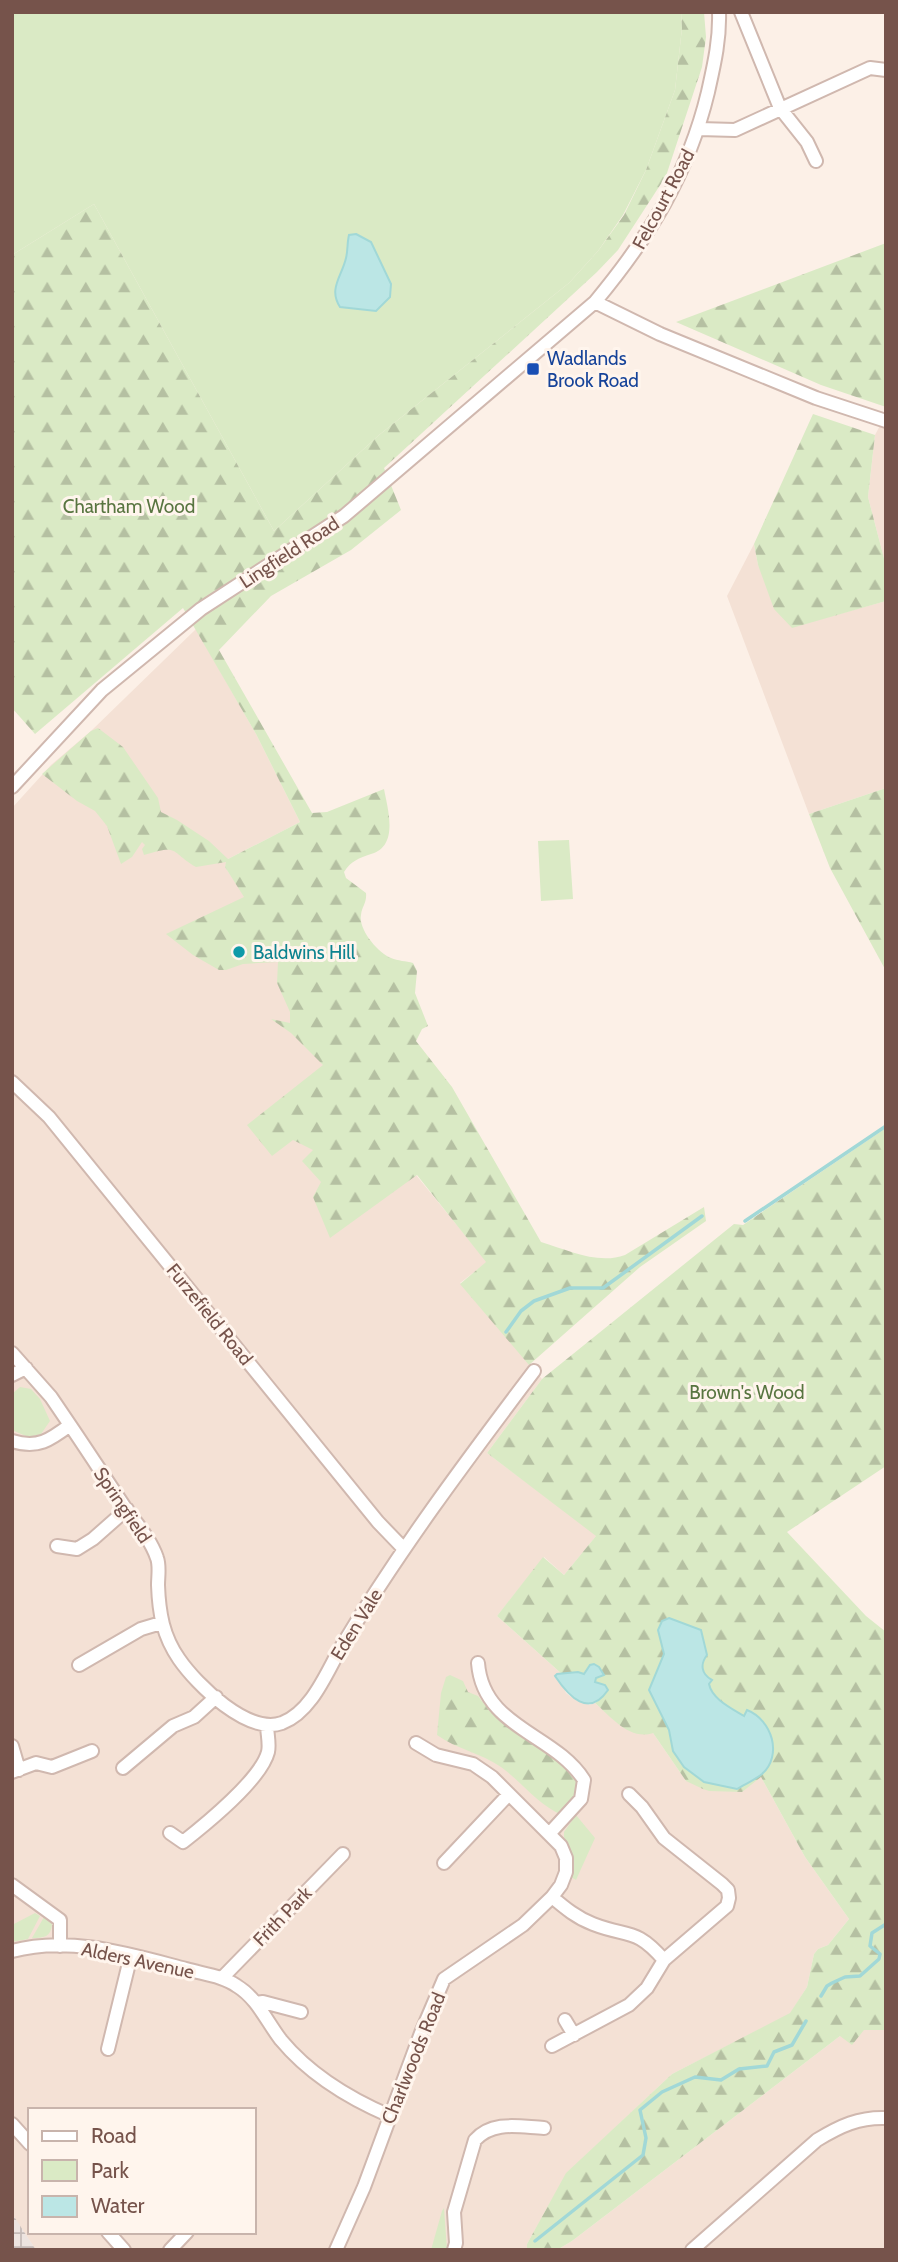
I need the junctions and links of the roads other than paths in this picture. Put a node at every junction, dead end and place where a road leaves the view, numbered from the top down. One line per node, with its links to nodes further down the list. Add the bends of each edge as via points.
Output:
1 (719, 12): 5 (street, Felcourt Road, via 718,44)
2 (741, 12): 4 (street)
3 (886, 70): 4 (street, via 870,68)
4 (779, 108): 5 (street, via 736,130); 6 (street)
5 (699, 130): 7 (street, Felcourt Road, via 653,225)
6 (816, 161)
7 (595, 302): 8 (street, Felcourt Road); 9 (street, via 816,398)
8 (570, 321): 10 (street, Lingfield Road, via 344,516 201,610 102,691)
9 (886, 421)
10 (12, 787)
11 (12, 1082): 20 (street, Furzefield Road, via 49,1117)
12 (12, 1353): 13 (street, Springfield)
13 (26, 1368): 15 (street); 16 (street, Springfield)
14 (534, 1371): 20 (street, Eden Vale)
15 (12, 1375)
16 (70, 1425): 17 (street, via 48,1442 24,1445); 18 (street, Springfield)
17 (12, 1441)
18 (127, 1510): 19 (street, via 77,1549); 21 (street, Springfield, via 158,1560)
19 (57, 1546)
20 (404, 1549): 25 (street, Eden Vale, via 310,1700 296,1716)
21 (161, 1623): 23 (street, via 141,1629); 24 (street, Springfield, via 181,1662)
22 (478, 1663): 34 (street, via 479,1679 499,1713 574,1765 584,1780 581,1799)
23 (79, 1665)
24 (216, 1697): 25 (street, Springfield, via 234,1713); 29 (street)
25 (267, 1725): 33 (street, via 269,1751 259,1770 183,1842)
26 (416, 1743): 31 (street, Charlwoods Road, via 436,1755 473,1764)
27 (12, 1746): 30 (street)
28 (92, 1751): 30 (street, via 52,1767 36,1763)
29 (123, 1768)
30 (16, 1771)
31 (509, 1794): 34 (street, Charlwoods Road); 36 (street)
32 (629, 1794): 42 (street, via 664,1838 728,1890 721,1913)
33 (170, 1833)
34 (550, 1834): 38 (street, Charlwoods Road, via 566,1858 566,1872)
35 (343, 1854): 43 (street, Frith Park)
36 (444, 1863)
37 (12, 1885): 39 (street, via 60,1920)
38 (552, 1897): 42 (street, via 592,1924 635,1934); 50 (street, Charlwoods Road, via 523,1925 444,1979)
39 (60, 1946): 40 (street, Alders Avenue); 41 (street, Alders Avenue)
40 (12, 1951)
41 (131, 1955): 43 (street, Alders Avenue); 49 (street)
42 (664, 1960): 47 (street, via 629,2005)
43 (222, 1978): 44 (street, Alders Avenue)
44 (256, 2003): 45 (street, Alders Avenue); 50 (street, Alders Avenue, via 300,2060 348,2096)
45 (301, 2012)
46 (565, 2020): 47 (street)
47 (573, 2035): 48 (street)
48 (552, 2046)
49 (108, 2049)
50 (390, 2116): 60 (street, Charlwoods Road)
51 (886, 2118): 57 (street, via 858,2119 817,2140 719,2225)
52 (12, 2124): 54 (street)
53 (544, 2128): 61 (street, via 504,2126 483,2131 475,2140 454,2212)
54 (28, 2142)
55 (110, 2234): 58 (street)
56 (185, 2234): 59 (street)
57 (700, 2248)
58 (124, 2250)
59 (170, 2250)
60 (336, 2250)
61 (454, 2250)

